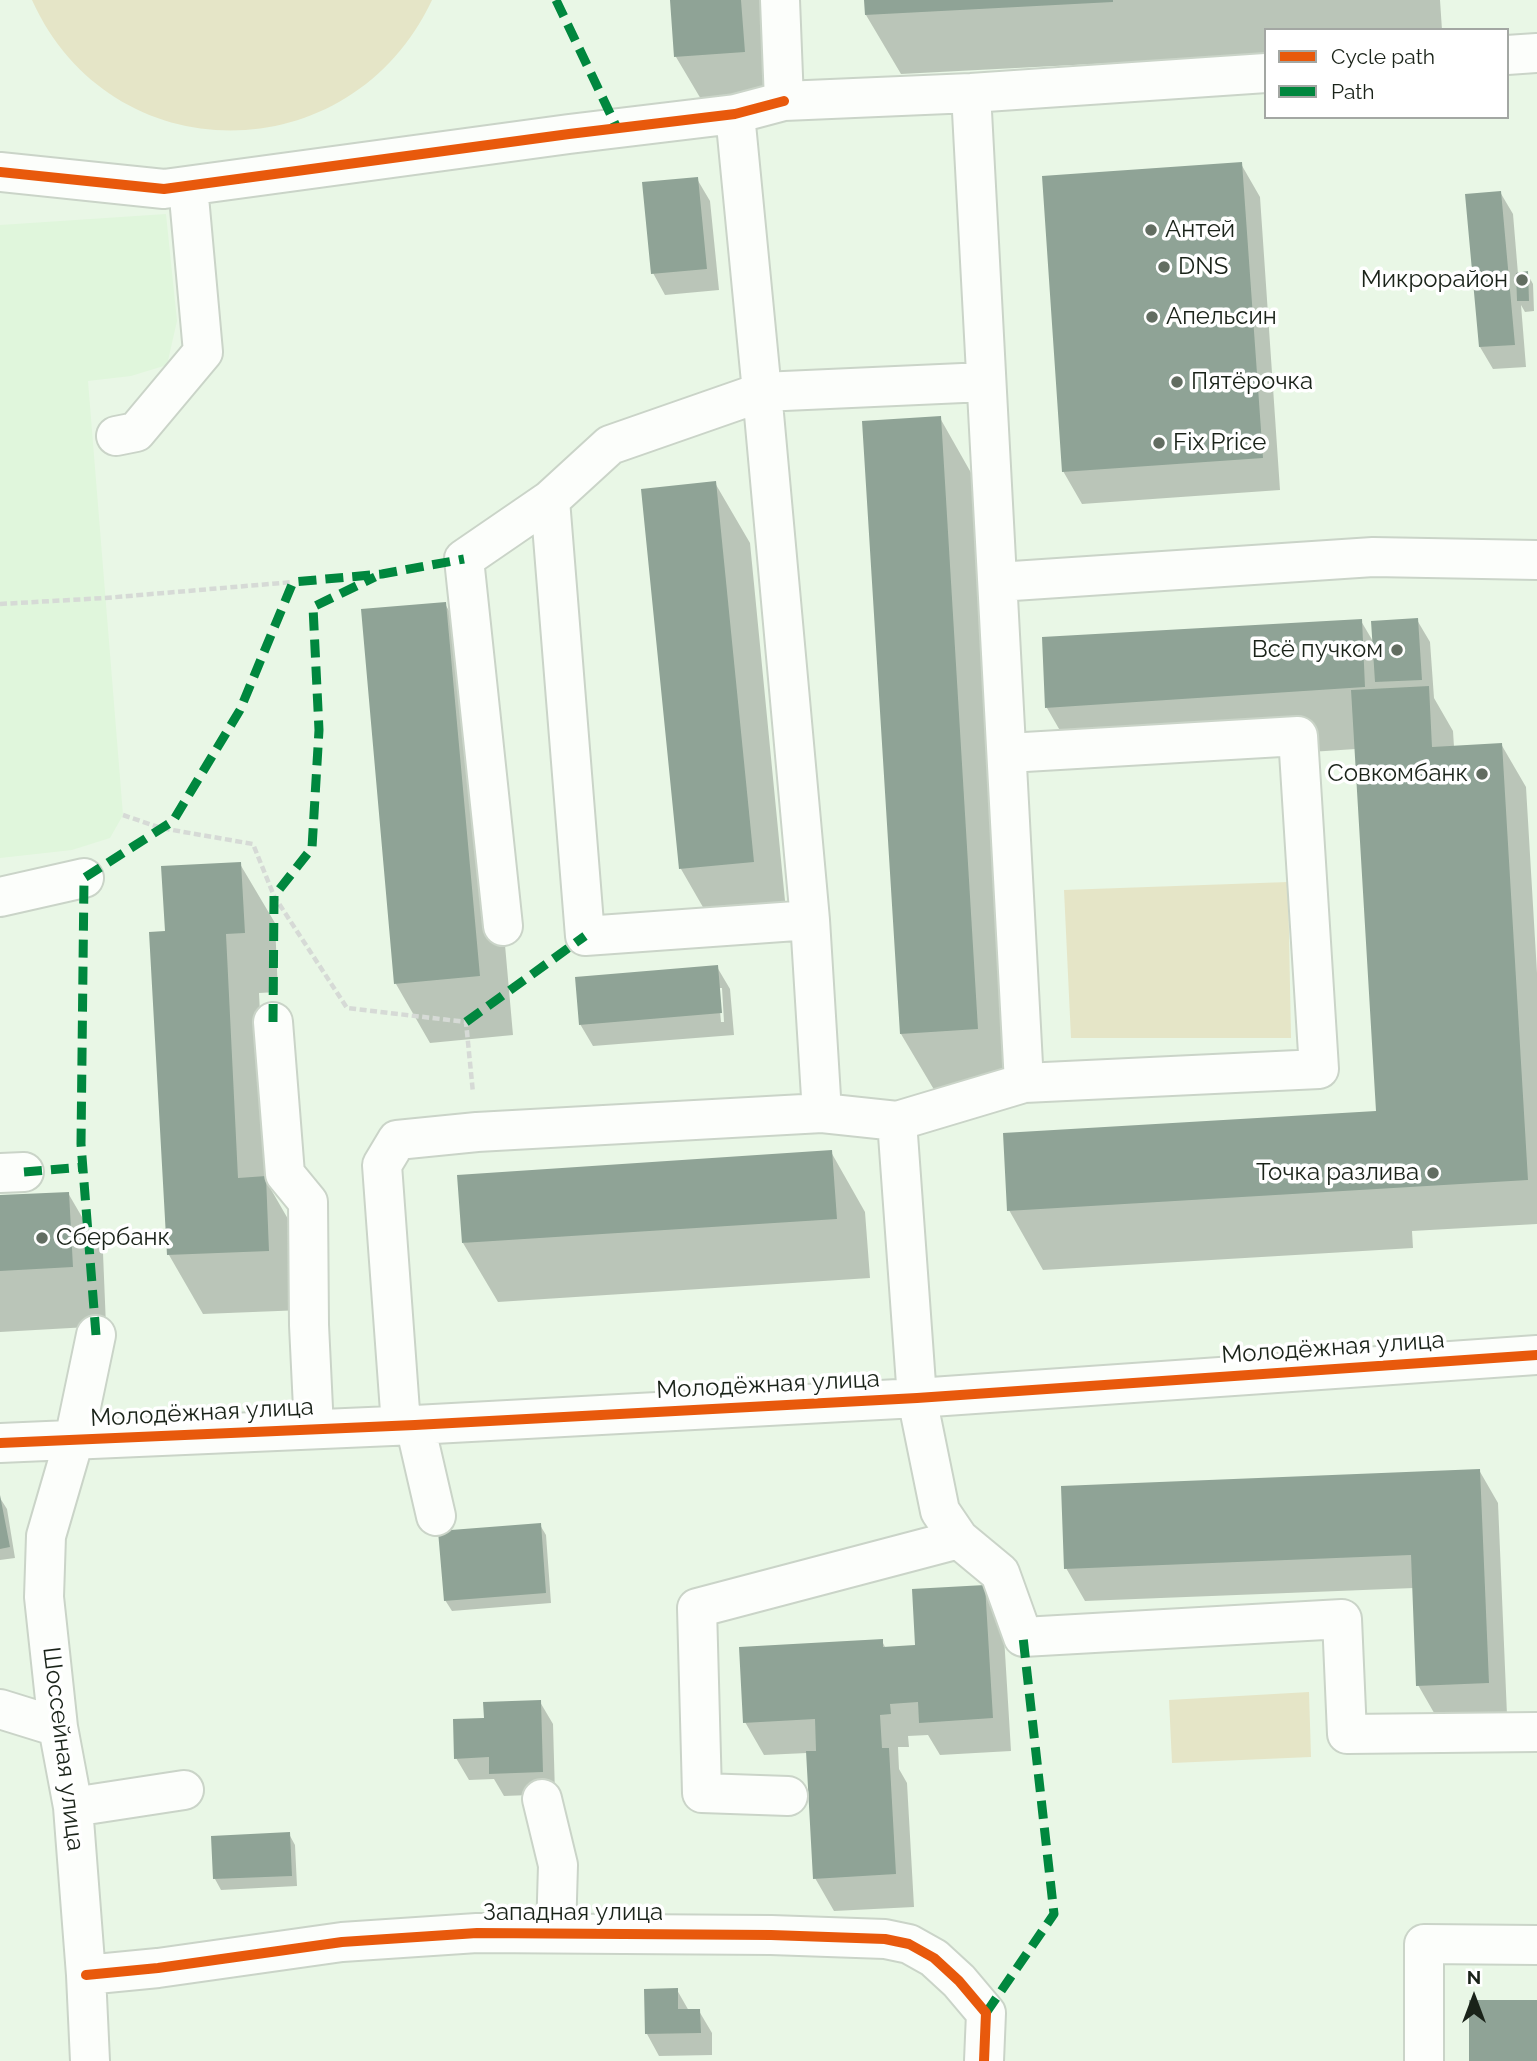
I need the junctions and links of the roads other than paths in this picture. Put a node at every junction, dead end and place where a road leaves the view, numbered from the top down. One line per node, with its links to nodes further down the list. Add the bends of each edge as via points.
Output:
1 (780, 0): 6 (street)
2 (1537, 53): 3 (street)
3 (1509, 55)
4 (1264, 73): 5 (street)
5 (971, 93): 6 (street); 10 (street)
6 (784, 101): 7 (street)
7 (735, 114): 9 (street); 11 (street)
8 (0, 172): 9 (street, via 164,189)
9 (188, 186): 12 (street, via 203,352 136,432)
10 (985, 382): 11 (street); 15 (street)
11 (762, 392): 13 (street, via 610,445); 19 (street)
12 (116, 436)
13 (550, 500): 19 (street, via 585,936); 20 (street, via 464,559)
14 (1537, 560): 15 (street, via 1373,558)
15 (998, 582): 16 (street)
16 (1008, 753): 22 (street); 22 (street, via 1297,736 1319,1069)
17 (84, 878): 18 (street)
18 (0, 897)
19 (810, 920): 23 (street)
20 (503, 926)
21 (273, 1022): 29 (street, via 285,1174 308,1202)
22 (1024, 1083): 24 (street)
23 (822, 1114): 24 (street); 28 (street, via 397,1140 382,1165)
24 (897, 1121): 27 (street)
25 (96, 1335): 30 (street, Шоссейная улица)
26 (1537, 1354): 27 (street, Молодёжная улица)
27 (917, 1398): 28 (street, Молодёжная улица); 33 (street, via 940,1511)
28 (408, 1425): 29 (street, Молодёжная улица); 32 (street)
29 (314, 1429): 30 (street, Молодёжная улица)
30 (74, 1440): 31 (street, Молодёжная улица); 35 (street, Шоссейная улица, via 46,1536 44,1597)
31 (0, 1443)
32 (436, 1516)
33 (959, 1539): 36 (street, via 1000,1573 1023,1637 1342,1619 1347,1734); 38 (street, via 697,1608 702,1793)
34 (0, 1709): 35 (street)
35 (58, 1727): 40 (street, Шоссейная улица)
36 (1537, 1732)
37 (184, 1790): 40 (street)
38 (788, 1796)
39 (542, 1799): 41 (street, via 558,1865)
40 (73, 1807): 43 (street, Шоссейная улица)
41 (556, 1933): 43 (street, Западная улица, via 342,1942); 45 (street, Западная улица, via 885,1938 909,1944 959,1981 986,2013)
42 (1537, 1945): 46 (street, via 1424,1944)
43 (86, 1975): 44 (street, Шоссейная улица)
44 (90, 2061)
45 (984, 2061)
46 (1424, 2061)

